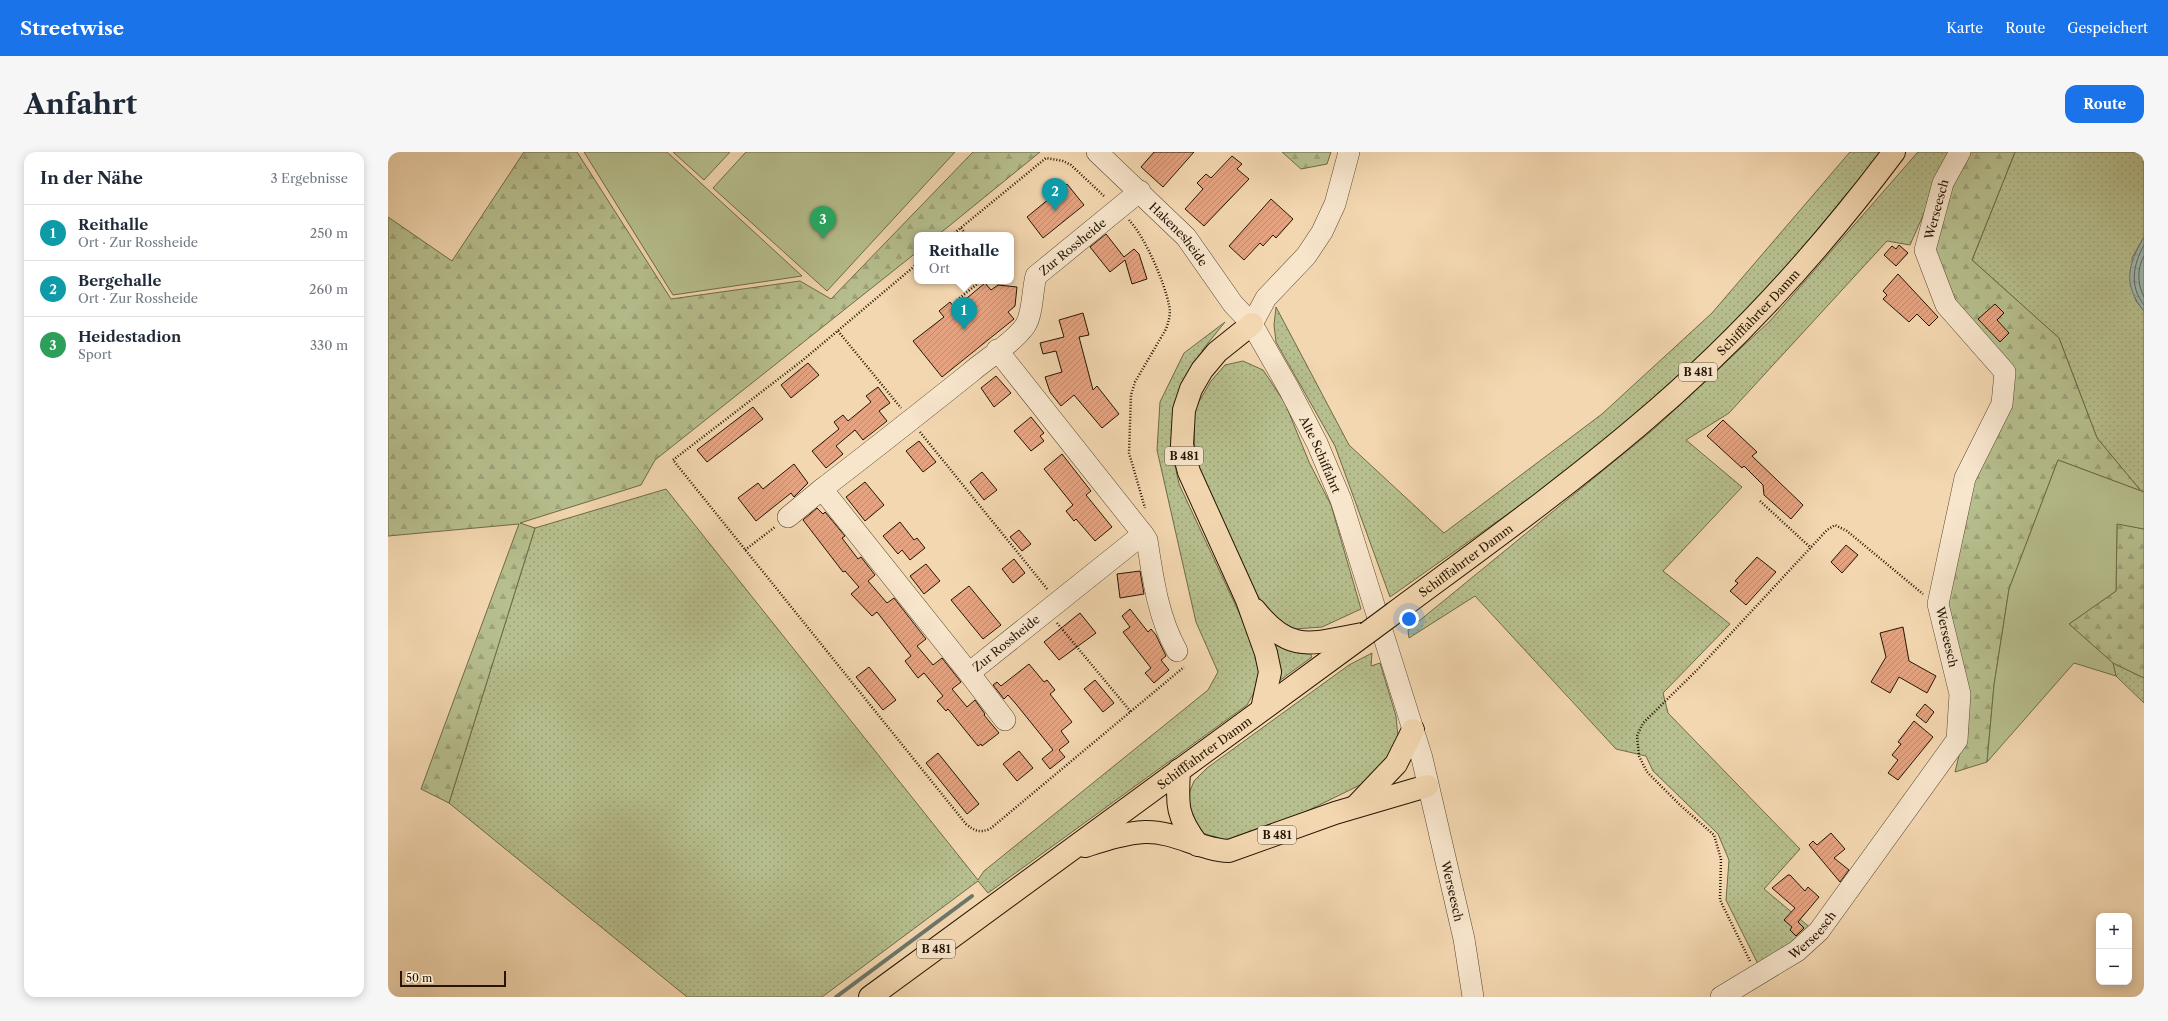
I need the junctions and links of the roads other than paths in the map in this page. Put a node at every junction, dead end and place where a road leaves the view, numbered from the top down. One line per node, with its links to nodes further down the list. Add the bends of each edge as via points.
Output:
1 (1097, 152): 5 (street, Hakenesheide)
2 (1349, 152): 6 (street, via 1335,204 1322,232 1306,256 1266,298)
3 (1894, 152): 12 (highway, Schifffahrter Damm / B 481, bridge, via 1822,242 1702,368 1588,467)
4 (1960, 152): 25 (street, Werseesch, via 1943,184 1925,250 1946,305 2005,372 2002,404 1965,478 1938,604 1960,694 1957,740 1819,931 1797,951)
5 (1140, 190): 6 (street, Hakenesheide, via 1186,237 1233,304); 7 (street, Zur Rossheide, via 1036,276 1026,324 1018,334)
6 (1252, 324): 11 (highway, B 481, via 1217,352 1202,370 1184,410 1182,445 1188,472); 17 (street, Alte Schiffahrt, via 1313,436 1341,500)
7 (997, 350): 8 (street, Zur Rossheide); 10 (street)
8 (822, 490): 9 (street); 14 (street, Zur Rossheide)
9 (788, 517)
10 (1143, 534): 13 (street, via 1147,540 1155,594 1168,634); 14 (street, Zur Rossheide)
11 (1247, 600): 12 (highway, B 481, via 1278,635 1298,643); 15 (highway, B 481, via 1270,672)
12 (1367, 633): 15 (highway, Schifffahrter Damm / B 481)
13 (1181, 657)
14 (969, 673): 16 (street)
15 (1262, 709): 18 (highway, Schifffahrter Damm / B 481)
16 (1005, 720)
17 (1413, 730): 19 (street, Alte Schiffahrt); 20 (highway, B 481, via 1396,764)
18 (1179, 770): 21 (highway, via 1180,816); 22 (highway, Schifffahrter Damm / B 481)
19 (1427, 786): 20 (highway, B 481); 24 (street, Werseesch, via 1464,939)
20 (1355, 807): 21 (highway, B 481, via 1229,851)
21 (1198, 845): 22 (highway, B 481, via 1146,832)
22 (1072, 849): 23 (highway, Schifffahrter Damm / B 481)
23 (870, 997)
24 (1473, 997)
25 (1721, 997)

